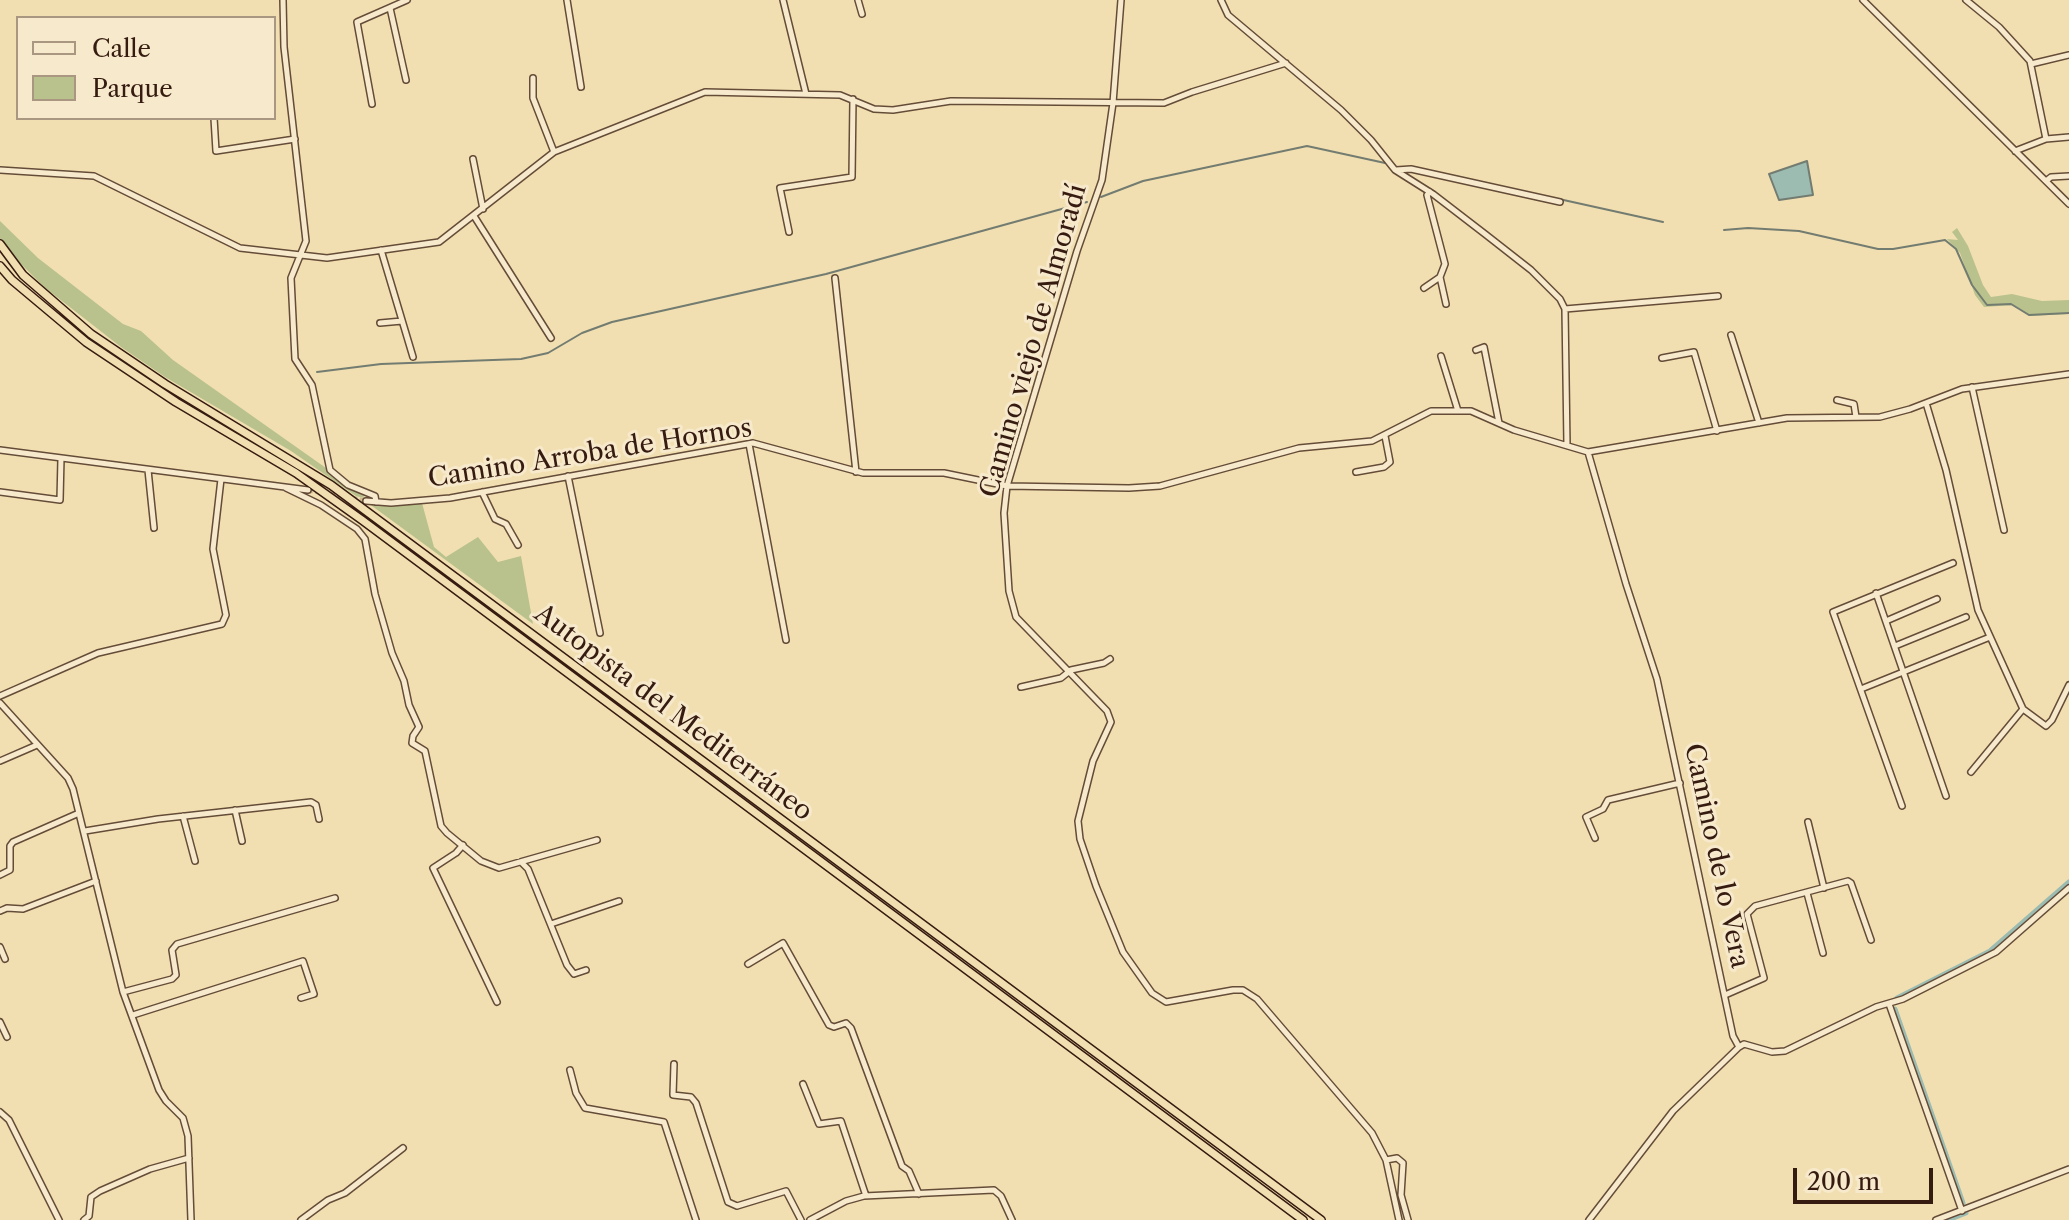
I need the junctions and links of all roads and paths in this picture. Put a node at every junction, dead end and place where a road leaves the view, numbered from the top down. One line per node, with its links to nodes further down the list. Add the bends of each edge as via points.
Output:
1 (283, 0): 24 (street)
2 (407, 0): 10 (street)
3 (567, 0): 17 (street)
4 (783, 0): 18 (street)
5 (858, 0): 11 (street)
6 (1121, 0): 20 (street, Camino viejo de Almoradí)
7 (1221, 0): 13 (street, via 1228,15)
8 (1863, 0): 26 (street)
9 (1966, 0): 14 (street, via 2025,52)
10 (390, 8): 16 (street); 21 (street, via 357,22)
11 (862, 14)
12 (2069, 55): 14 (street)
13 (1286, 63): 20 (street, via 1164,103); 30 (street, via 1341,110)
14 (2031, 64): 25 (street)
15 (533, 78): 27 (street, via 533,98)
16 (406, 80)
17 (581, 87)
18 (806, 94): 19 (street); 27 (street, via 705,92)
19 (853, 99): 20 (street, via 874,109 893,110 951,101); 38 (street, via 852,177 780,188)
20 (1113, 103): 77 (street, Camino viejo de Almoradí, via 1102,180)
21 (372, 104)
22 (214, 120): 24 (street, via 216,151)
23 (2069, 137): 25 (street)
24 (295, 139): 41 (street, via 306,241)
25 (2046, 139): 26 (street)
26 (2015, 151): 32 (street)
27 (554, 152): 36 (street)
28 (473, 159): 36 (street)
29 (0, 170): 41 (street, via 94,176 240,248)
30 (1395, 170): 33 (street); 34 (street, via 1411,169)
31 (2069, 176): 32 (street)
32 (2046, 181): 35 (street)
33 (1430, 192): 43 (street, via 1445,264); 48 (street, via 1531,270)
34 (1560, 202)
35 (2069, 204)
36 (483, 209): 37 (street)
37 (474, 216): 40 (street, via 439,242); 52 (street)
38 (789, 232)
39 (0, 244): 167 (highway, Autopista del Mediterráneo, via 23,275 91,334 331,485)
40 (381, 250): 41 (street, via 327,258); 49 (street)
41 (301, 255): 83 (street, via 291,278 295,359 312,385 330,470 375,496)
42 (0, 266): 166 (highway, Autopista del Mediterráneo, via 86,342 362,520)
43 (1440, 277): 45 (street); 47 (street)
44 (835, 278): 73 (street)
45 (1424, 288)
46 (1718, 296): 48 (street)
47 (1446, 304)
48 (1565, 309): 68 (street)
49 (402, 321): 50 (street); 55 (street)
50 (380, 323)
51 (1731, 335): 64 (street)
52 (551, 338)
53 (1476, 350): 63 (street, via 1484,347)
54 (1441, 356): 61 (street)
55 (413, 357)
56 (1662, 358): 65 (street, via 1694,352)
57 (2069, 374): 58 (street, Camino Arroba de Hornos)
58 (1972, 387): 60 (street, Camino Arroba de Hornos); 85 (street)
59 (1837, 400): 62 (street, via 1854,404)
60 (1926, 403): 62 (street, Camino Arroba de Hornos, via 1880,417); 93 (street, via 1975,601)
61 (1458, 411): 63 (street, Camino Arroba de Hornos); 66 (street, Camino Arroba de Hornos, via 1431,411)
62 (1856, 417): 64 (street, Camino Arroba de Hornos)
63 (1499, 423): 68 (street, Camino Arroba de Hornos)
64 (1759, 423): 65 (street, Camino Arroba de Hornos)
65 (1717, 431): 70 (street, Camino Arroba de Hornos)
66 (1385, 436): 74 (street, via 1390,462); 77 (street, Camino Arroba de Hornos, via 1299,448 1160,486)
67 (749, 444): 73 (street, Camino Arroba de Hornos); 75 (street, Camino Arroba de Hornos); 94 (street)
68 (1567, 445): 70 (street, Camino Arroba de Hornos)
69 (0, 450): 71 (street)
70 (1588, 452): 108 (street, Camino de lo Vera, via 1657,679)
71 (61, 458): 72 (street); 80 (street, via 60,500)
72 (148, 470): 76 (street); 84 (street)
73 (856, 472): 77 (street, Camino Arroba de Hornos, via 944,473)
74 (1356, 472)
75 (568, 476): 81 (street, Camino Arroba de Hornos); 92 (street)
76 (221, 479): 78 (street); 102 (street, via 213,549 226,615 222,624 98,653)
77 (1007, 486): 98 (street, Camino viejo de Almoradí, via 1009,591 1016,617)
78 (286, 488): 79 (street); 120 (street, via 321,505 365,539 378,605 419,727 412,743 425,751 441,826)
79 (308, 490)
80 (0, 492)
81 (482, 492): 83 (street, Camino Arroba de Hornos); 86 (street, via 495,519 506,524)
82 (366, 501): 83 (street, Camino Arroba de Hornos)
83 (376, 502)
84 (154, 528)
85 (2004, 530)
86 (518, 545)
87 (1953, 563): 88 (street)
88 (1876, 593): 91 (street); 101 (street, via 1833,612)
89 (1937, 599): 91 (street)
90 (1966, 617): 95 (street)
91 (1886, 621): 95 (street)
92 (600, 633)
93 (1990, 637): 97 (street); 104 (street)
94 (786, 640)
95 (1895, 646): 97 (street)
96 (1110, 659): 98 (street)
97 (1904, 671): 101 (street); 109 (street)
98 (1068, 672): 100 (street); 153 (street, Camino viejo de Almoradí, via 1107,711 1111,722 1087,778 1078,821 1096,886 1123,952 1152,993 1166,1002 1233,990 1251,993 1363,1120)
99 (2069, 685): 104 (street, via 2046,726)
100 (1021, 687)
101 (1861, 689): 110 (street)
102 (0, 696)
103 (0, 703): 105 (street)
104 (2023, 709): 107 (street)
105 (37, 745): 106 (street); 112 (street, via 68,778)
106 (0, 761)
107 (1971, 772)
108 (1680, 783): 117 (street, via 1608,800 1603,809 1586,817); 139 (street, Camino de lo Vera)
109 (1946, 796)
110 (1902, 806)
111 (235, 810): 113 (street); 114 (street, via 311,802); 119 (street)
112 (79, 813): 116 (street); 123 (street, via 13,842 10,870)
113 (183, 816): 116 (street); 121 (street)
114 (319, 819)
115 (1808, 822): 125 (street)
116 (85, 831): 124 (street)
117 (1595, 838)
118 (597, 840): 122 (street)
119 (242, 841)
120 (463, 845): 122 (street, via 493,867); 141 (street, via 433,868)
121 (195, 861)
122 (519, 861): 131 (street, via 528,869)
123 (0, 875)
124 (96, 881): 130 (street, via 23,909); 138 (street)
125 (1824, 888): 127 (street); 132 (street, via 1851,883)
126 (2069, 888): 142 (street, via 1996,952)
127 (1807, 893): 134 (street); 139 (street, via 1750,909 1764,978)
128 (335, 898): 138 (street, via 177,944 172,950 172,979)
129 (619, 901): 131 (street)
130 (0, 911)
131 (551, 924): 137 (street, via 567,965 574,974)
132 (1871, 940)
133 (0, 947): 135 (street)
134 (1823, 953)
135 (5, 959)
136 (748, 964): 155 (street, via 783,943 829,1025 846,1023 851,1028 902,1166)
137 (586, 970)
138 (123, 992): 143 (street)
139 (1725, 995): 146 (street, Camino de lo Vera)
140 (301, 998): 143 (street, via 314,994 303,961)
141 (497, 1002)
142 (1889, 1004): 146 (street, via 1785,1051); 157 (street)
143 (133, 1015): 152 (street, via 159,1090 183,1118)
144 (0, 1022): 145 (street)
145 (7, 1037)
146 (1739, 1047): 170 (street, via 1673,1111)
147 (674, 1064): 163 (street, via 673,1095 691,1097 696,1103 728,1202 737,1206 786,1191)
148 (570, 1070): 162 (street, via 585,1108 664,1122)
149 (803, 1084): 156 (street, via 819,1124 841,1121)
150 (0, 1112): 158 (street, via 9,1120)
151 (403, 1148): 161 (street)
152 (189, 1158): 159 (street, via 100,1191 91,1197); 160 (street)
153 (1386, 1160): 168 (street, Camino viejo de Almoradí); 169 (street, via 1403,1163 1401,1195)
154 (2069, 1169): 157 (street)
155 (919, 1194): 156 (street); 165 (street, via 994,1190)
156 (866, 1196): 164 (street)
157 (1962, 1211): 171 (street)
158 (59, 1220)
159 (84, 1220)
160 (191, 1220)
161 (301, 1220)
162 (696, 1220)
163 (801, 1220)
164 (810, 1220)
165 (1012, 1220)
166 (1303, 1220)
167 (1321, 1220)
168 (1399, 1220)
169 (1408, 1220)
170 (1589, 1220)
171 (1936, 1220)

